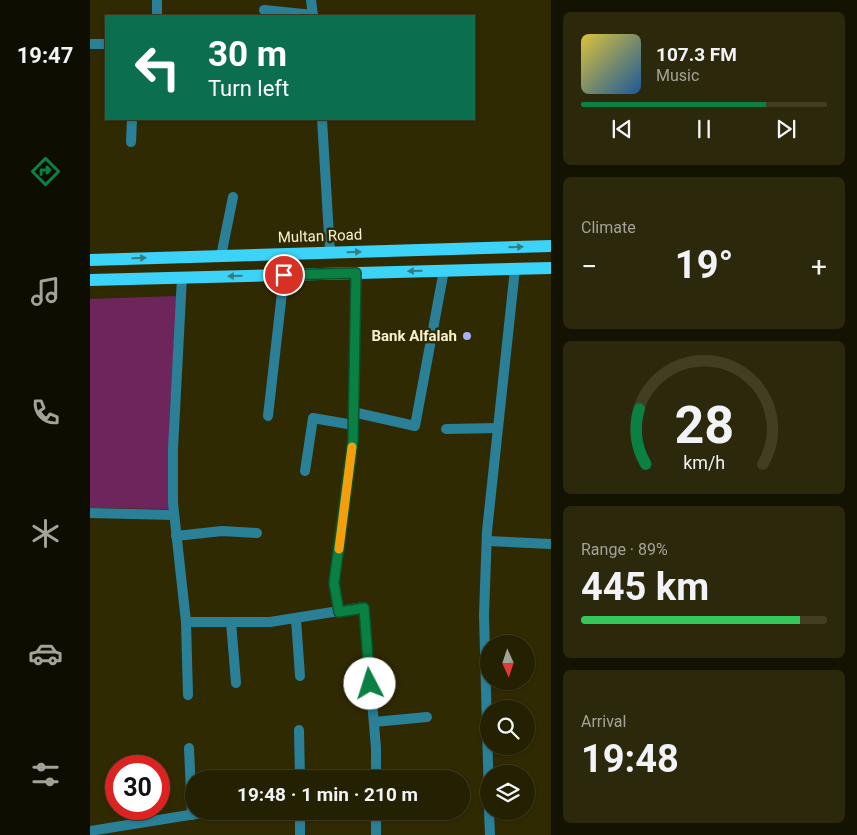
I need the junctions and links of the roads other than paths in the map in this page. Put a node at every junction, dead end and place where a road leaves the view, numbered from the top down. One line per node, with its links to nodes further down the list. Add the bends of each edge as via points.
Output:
1 (157, 0): 4 (street)
2 (312, 0): 6 (street)
3 (264, 10): 5 (street)
4 (158, 15)
5 (305, 15)
6 (313, 15)
7 (90, 44): 8 (street)
8 (105, 44)
9 (132, 120): 11 (street)
10 (322, 120): 14 (street)
11 (131, 142)
12 (233, 197): 15 (street)
13 (551, 246): 14 (main road, Multan Road, one-way to 13)
14 (330, 252): 15 (main road, Multan Road)
15 (221, 256): 16 (main road, Multan Road, one-way to 15)
16 (90, 260)
17 (551, 268): 18 (main road)
18 (515, 269): 19 (main road); 27 (street)
19 (444, 270): 20 (main road, one-way to 20); 24 (street, via 415,426)
20 (356, 273): 21 (main road); 24 (street)
21 (284, 275): 22 (main road, one-way to 22); 25 (street)
22 (182, 277): 23 (main road); 31 (street, via 173,450)
23 (90, 280)
24 (353, 412): 26 (street)
25 (268, 416)
26 (353, 425): 29 (street, via 313,418); 36 (street, via 334,583)
27 (497, 428): 28 (street); 34 (street)
28 (446, 429)
29 (305, 471)
30 (90, 513): 31 (street)
31 (174, 515): 33 (street)
32 (257, 533): 33 (street, via 222,531)
33 (176, 536): 38 (street)
34 (487, 541): 35 (street); 47 (street, via 484,615)
35 (551, 544)
36 (339, 612): 37 (street); 44 (street, via 364,608)
37 (296, 619): 39 (street); 40 (street)
38 (186, 622): 39 (street); 42 (street)
39 (231, 622): 41 (street)
40 (300, 676)
41 (236, 683)
42 (188, 694)
43 (427, 717): 44 (street)
44 (374, 722): 50 (street)
45 (299, 730): 49 (street)
46 (189, 748): 48 (street)
47 (488, 765)
48 (190, 770)
49 (300, 770)
50 (376, 770)
51 (185, 816): 55 (street)
52 (300, 820): 56 (street)
53 (376, 820): 57 (street)
54 (489, 820): 58 (street)
55 (90, 831)
56 (300, 835)
57 (376, 835)
58 (490, 835)

